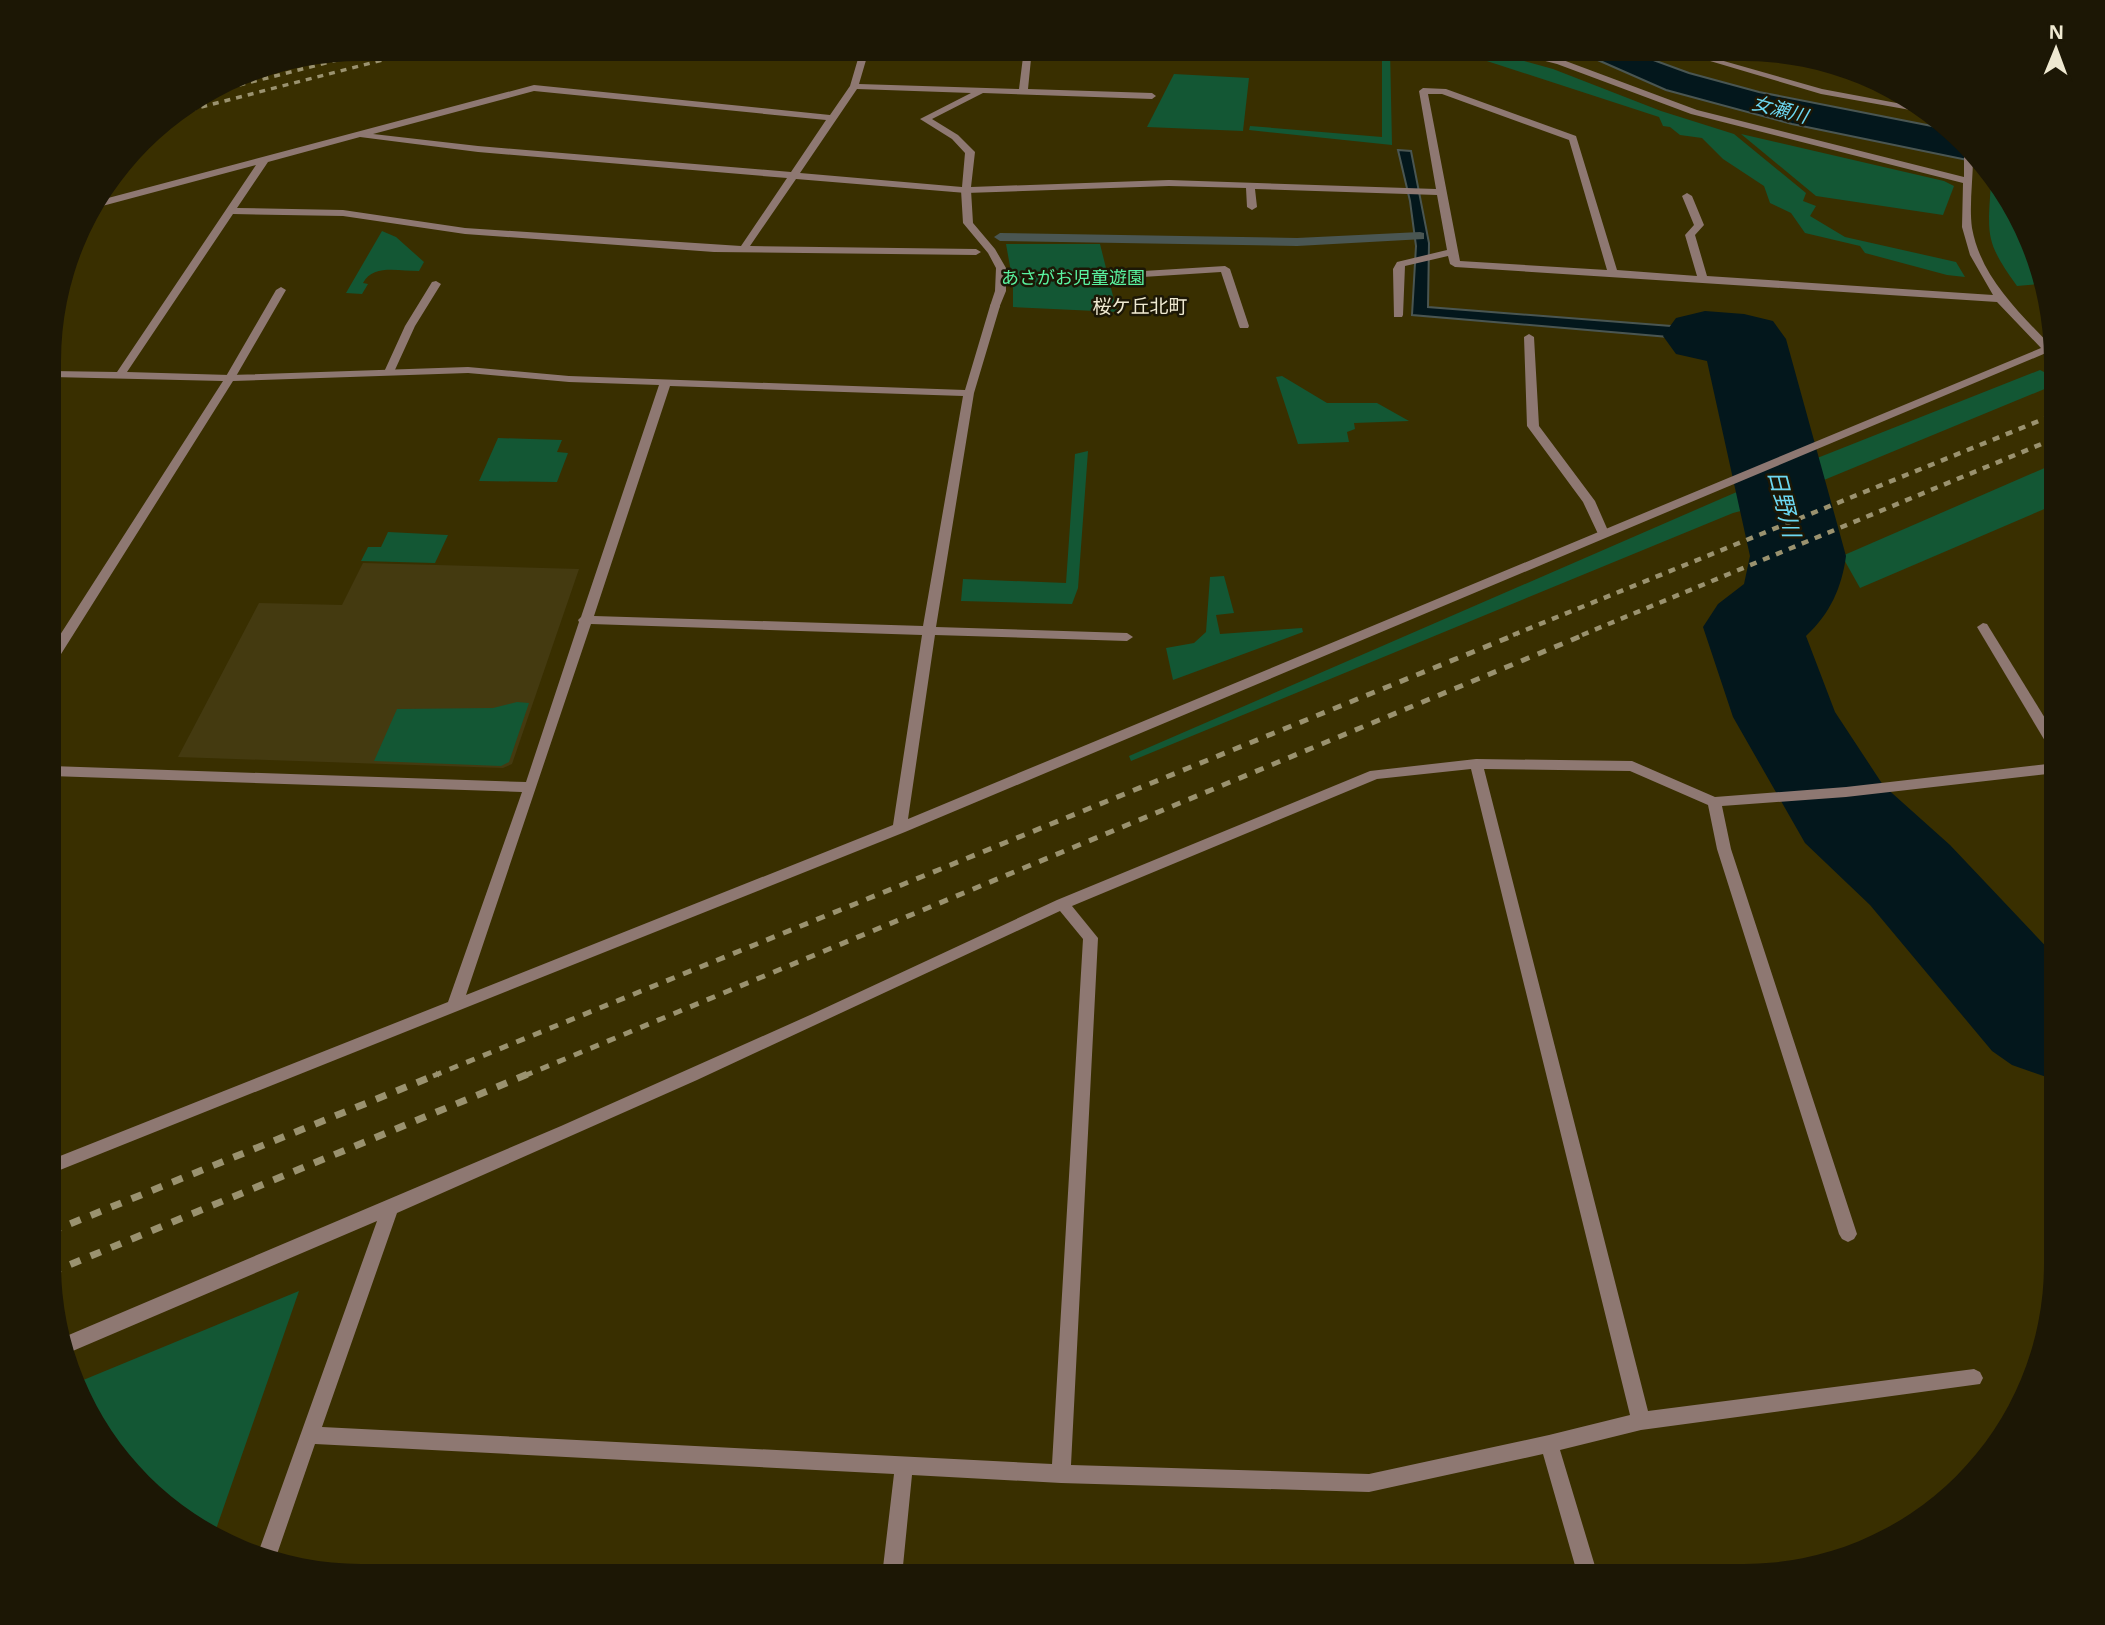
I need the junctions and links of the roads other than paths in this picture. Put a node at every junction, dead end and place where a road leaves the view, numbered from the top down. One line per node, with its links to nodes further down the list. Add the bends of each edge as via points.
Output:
1 (862, 61): 5 (street)
2 (1027, 61): 7 (street)
3 (1556, 61): 15 (street, via 1694,112)
4 (1716, 61): 9 (street, via 1821,91)
5 (854, 86): 6 (street); 10 (street)
6 (981, 91): 7 (street); 17 (street, via 925,118 970,152)
7 (1023, 92): 8 (street)
8 (1152, 96)
9 (1901, 107)
10 (831, 118): 11 (street, via 534,88); 14 (street)
11 (362, 135): 12 (street); 14 (street)
12 (265, 159): 20 (street); 22 (street)
13 (1969, 163): 15 (street)
14 (793, 175): 17 (street); 23 (street)
15 (1968, 175): 31 (street, via 1970,242)
16 (1250, 185): 17 (street, via 1130,183); 18 (street); 21 (street)
17 (966, 190): 42 (street, via 968,223 1001,263 1003,283)
18 (1440, 192): 25 (street); 26 (street, via 1423,91 1443,91 1573,138)
19 (1687, 196): 28 (street, via 1699,225 1690,235)
20 (108, 201)
21 (1252, 206)
22 (230, 211): 23 (street, via 343,213 465,231); 39 (street)
23 (743, 250): 24 (street)
24 (976, 252)
25 (1452, 252): 26 (street, via 1455,264); 32 (street, via 1411,260 1398,269)
26 (1613, 273): 28 (street)
27 (1127, 275): 33 (street, via 1225,270)
28 (1703, 279): 31 (street)
29 (436, 284): 37 (street)
30 (281, 290): 40 (street)
31 (2000, 299): 35 (street)
32 (1398, 315)
33 (1244, 326)
34 (1529, 337): 43 (street, via 1533,426 1589,501)
35 (2043, 342)
36 (2044, 355): 43 (street)
37 (389, 372): 40 (street); 41 (street, via 468,370)
38 (61, 374): 39 (street)
39 (119, 377): 40 (street)
40 (230, 378): 48 (street)
41 (665, 383): 42 (street); 44 (street)
42 (970, 393): 46 (street)
43 (1603, 533): 55 (street)
44 (584, 620): 46 (street); 53 (street)
45 (1983, 626): 49 (street)
46 (929, 631): 47 (street); 55 (street)
47 (1127, 637)
48 (61, 643)
49 (2044, 728)
50 (1476, 764): 54 (street, via 1632,765); 56 (street, via 1375,774); 63 (street)
51 (2044, 769): 54 (street)
52 (61, 771): 53 (street)
53 (531, 787): 57 (street)
54 (1714, 802): 60 (street, via 1724,849)
55 (900, 828): 57 (street)
56 (1062, 904): 59 (street, via 856,1003); 67 (street, via 1091,938)
57 (454, 1006): 58 (street)
58 (61, 1163)
59 (389, 1210): 61 (street); 64 (street)
60 (1848, 1234)
61 (72, 1343)
62 (1974, 1378): 63 (street)
63 (1641, 1421): 65 (street)
64 (310, 1435): 66 (street); 68 (street)
65 (1549, 1444): 67 (street, via 1369,1483); 70 (street)
66 (904, 1466): 67 (street); 69 (street)
67 (1061, 1474)
68 (269, 1549)
69 (893, 1564)
70 (1584, 1564)

